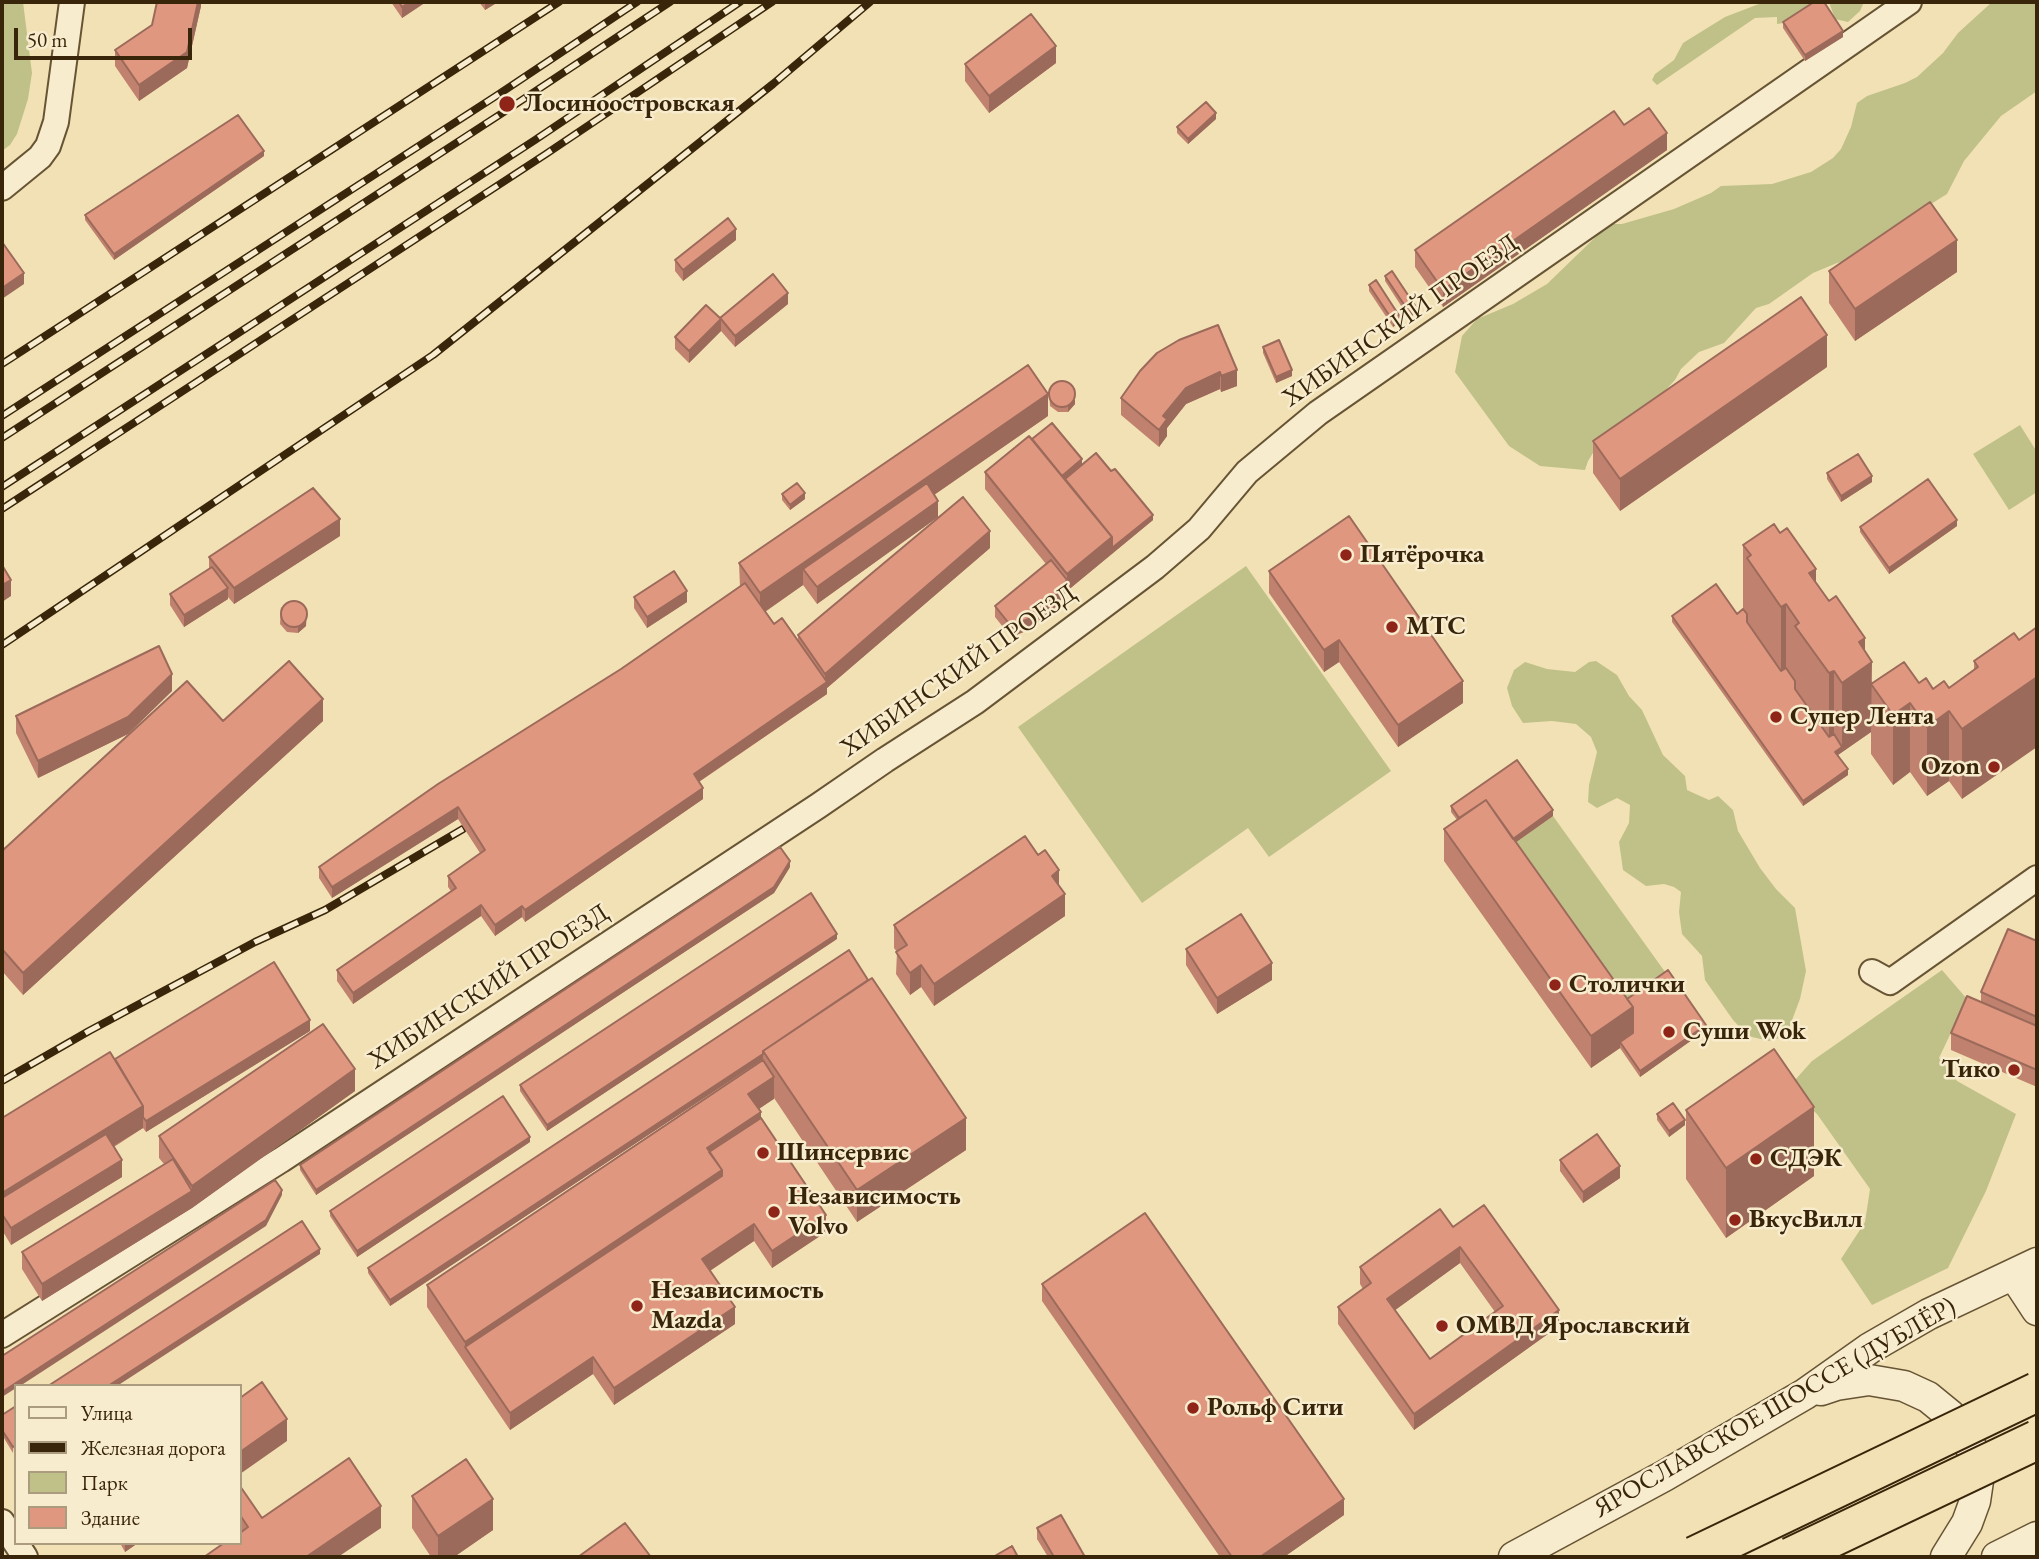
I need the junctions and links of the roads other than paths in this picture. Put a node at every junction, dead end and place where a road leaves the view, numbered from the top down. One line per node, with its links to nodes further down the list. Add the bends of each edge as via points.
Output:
1 (72, 2): 3 (street, via 56,121 48,146)
2 (1909, 2): 8 (street, ХИБИНСКИЙ ПРОЕЗД, via 1318,413 1247,472 1199,528 1155,567 975,702 281,1160)
3 (2, 188)
4 (2037, 878): 5 (street, via 1890,982)
5 (1872, 972)
6 (2025, 1269): 7 (street); 10 (street, ЯРОСЛАВСКОЕ ШОССЕ (ДУБЛЁР), via 1917,1321)
7 (2037, 1310)
8 (2, 1335)
9 (2037, 1392): 15 (main road, bridge)
10 (1805, 1394): 16 (street, ЯРОСЛАВСКОЕ ШОССЕ (ДУБЛЁР)); 18 (street, via 1869,1380 1904,1385 1950,1415 1972,1449 1979,1474 1967,1523)
11 (2037, 1440): 17 (main road, bridge)
12 (2, 1522): 14 (street)
13 (2037, 1537): 19 (street)
14 (14, 1540)
15 (1695, 1556)
16 (1514, 1557)
17 (1791, 1557)
18 (1945, 1557)
19 (1997, 1557)

